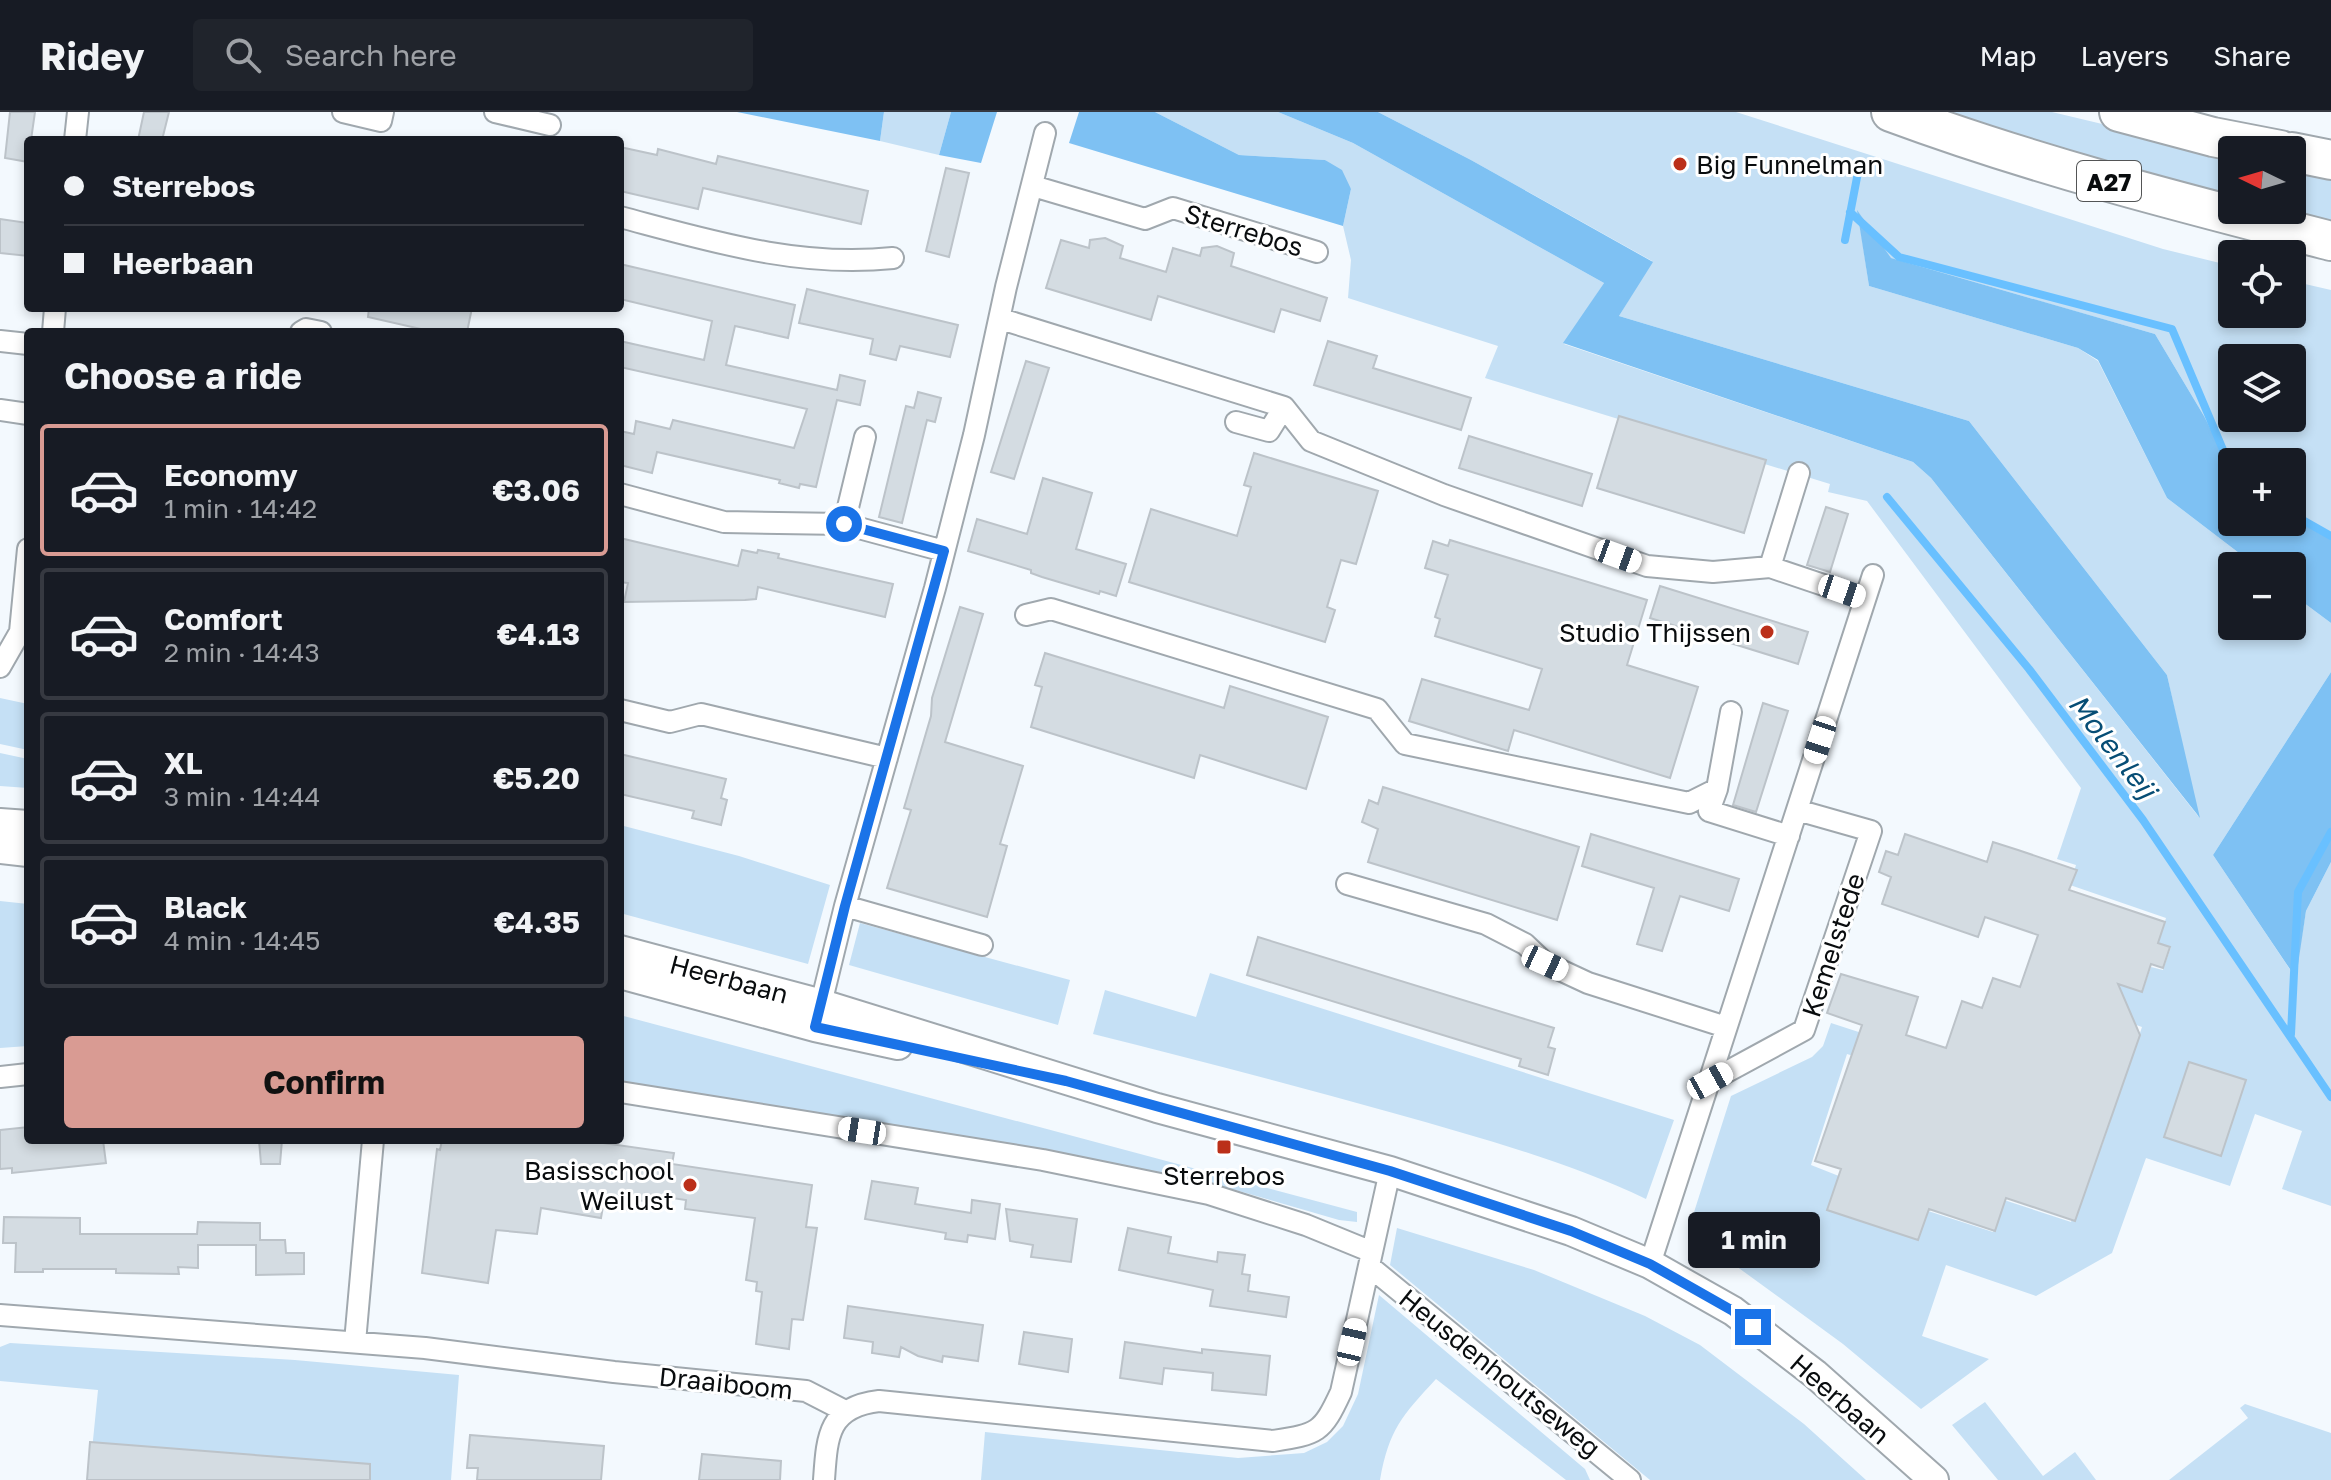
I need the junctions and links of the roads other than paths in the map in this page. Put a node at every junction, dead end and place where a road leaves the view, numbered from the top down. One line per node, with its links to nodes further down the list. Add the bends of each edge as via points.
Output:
1 (78, 112): 9 (street)
2 (343, 112): 3 (street, via 381,121)
3 (383, 112)
4 (495, 112): 7 (street)
5 (1891, 112): 15 (highway, A27, via 2195,206)
6 (2119, 112): 10 (highway)
7 (550, 125)
8 (1045, 133): 13 (street)
9 (75, 136)
10 (2218, 138)
11 (2306, 155): 12 (highway)
12 (2331, 160)
13 (1033, 186): 16 (street, Sterrebos, via 1145,219 1173,208); 18 (street)
14 (624, 218): 17 (street, via 796,259)
15 (2331, 241)
16 (1317, 252)
17 (893, 258)
18 (1001, 319): 21 (street); 29 (street)
19 (0, 341): 20 (street)
20 (24, 344)
21 (1284, 407): 24 (street, via 1269,431); 30 (street, via 1311,441 1447,496 1647,566 1713,572)
22 (0, 410): 23 (street)
23 (24, 413)
24 (1236, 422)
25 (865, 437): 28 (street)
26 (1799, 473): 30 (street)
27 (624, 495): 28 (street, via 724,522)
28 (844, 524): 29 (street)
29 (944, 551): 38 (street)
30 (1770, 567): 33 (street)
31 (1873, 575): 33 (street)
32 (24, 594): 35 (street, via 20,632)
33 (1865, 599): 40 (street)
34 (1026, 615): 39 (street, via 1051,609 1377,709 1405,744 1689,803)
35 (0, 667)
36 (624, 711): 38 (street, via 670,722 701,714)
37 (1731, 712): 39 (street)
38 (887, 758): 47 (street)
39 (1717, 789): 43 (street, via 1709,811)
40 (1797, 810): 43 (street); 55 (street, Kemelstede, via 1871,831 1804,1030)
41 (0, 823): 42 (street)
42 (24, 825)
43 (1789, 836): 52 (street)
44 (0, 849): 45 (street)
45 (24, 852)
46 (1347, 884): 52 (street, via 1486,924 1525,944 1545,963 1588,983)
47 (845, 906): 48 (street); 51 (street)
48 (982, 945)
49 (624, 951): 51 (street, Heerbaan)
50 (624, 975): 51 (street, Heerbaan)
51 (818, 1016): 58 (street, Heerbaan)
52 (1726, 1027): 55 (street)
53 (24, 1074): 54 (street)
54 (0, 1077)
55 (1710, 1081): 60 (street)
56 (624, 1093): 59 (street, Heusdenhoutseweg, via 1043,1160 1209,1194 1306,1225)
57 (373, 1144): 62 (street)
58 (1390, 1171): 59 (street); 60 (street, Heerbaan, via 1571,1231)
59 (1370, 1259): 63 (street, via 1341,1392 1327,1423 1304,1437 1273,1441 879,1401); 66 (street, Heusdenhoutseweg)
60 (1650, 1264): 64 (street, Heerbaan, via 1733,1311 1815,1374)
61 (0, 1315): 62 (street, Draaiboom)
62 (355, 1342): 63 (street, Draaiboom, via 806,1391)
63 (845, 1411): 65 (street, via 827,1444)
64 (1899, 1451): 67 (street, Heerbaan); 68 (street, Heerbaan)
65 (824, 1480)
66 (1630, 1480)
67 (1918, 1480)
68 (1934, 1480)

